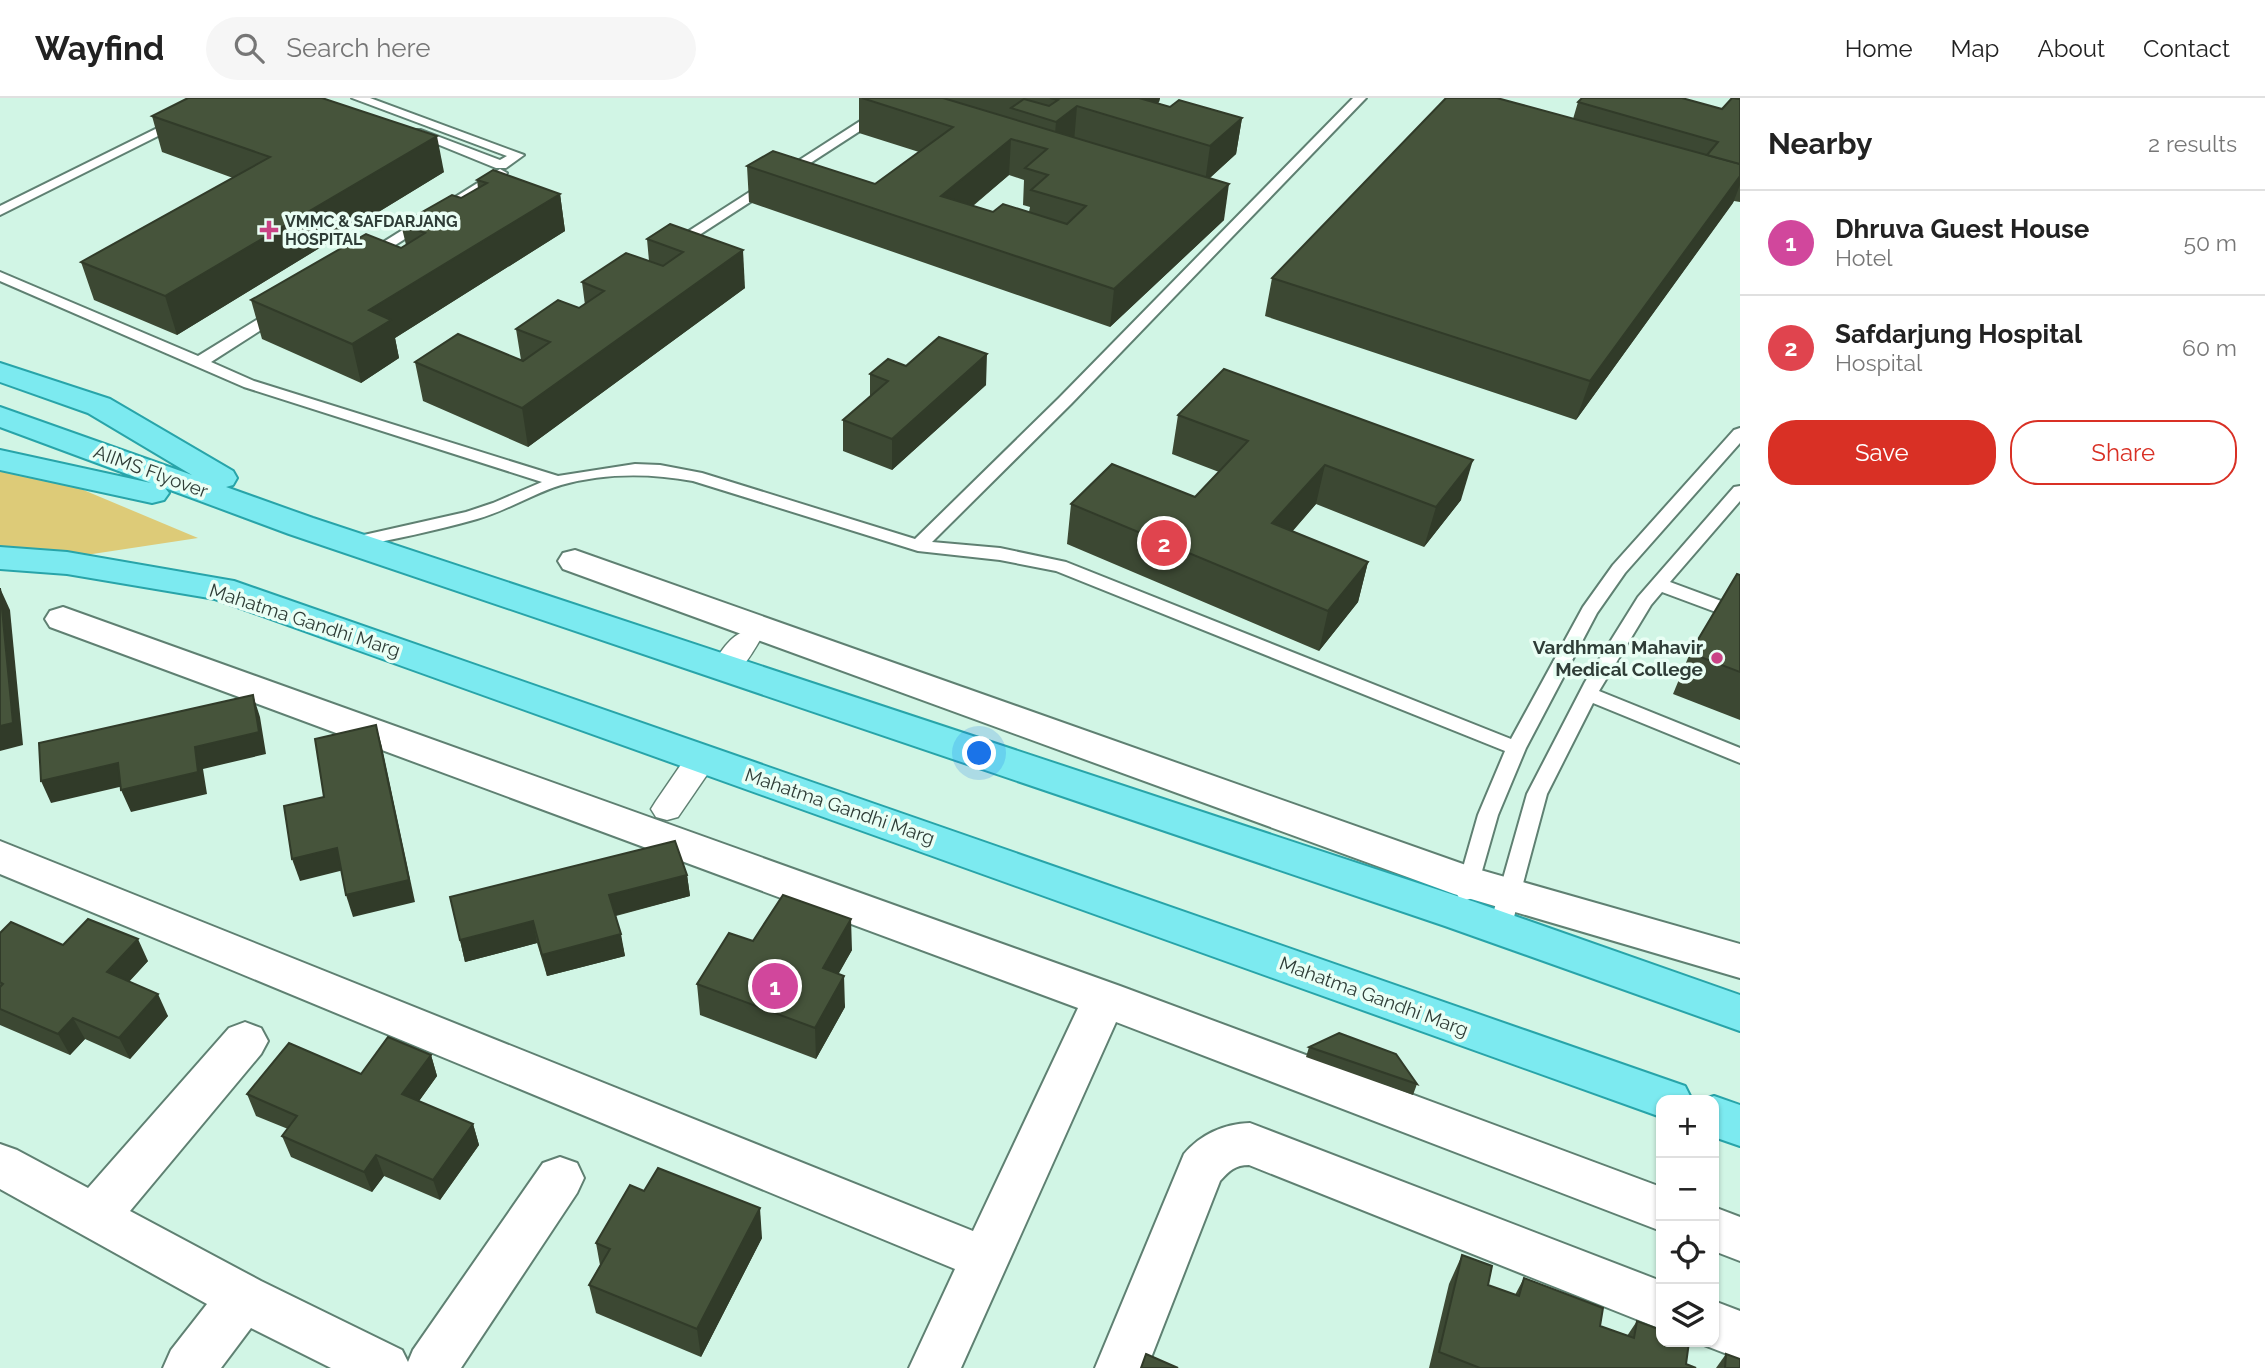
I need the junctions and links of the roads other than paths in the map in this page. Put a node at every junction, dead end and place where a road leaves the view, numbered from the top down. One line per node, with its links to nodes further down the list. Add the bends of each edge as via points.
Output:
1 (228, 98): 5 (lane)
2 (1360, 98): 19 (lane, via 1237,215 1065,401)
3 (355, 104): 7 (lane, via 501,165 506,162 502,171)
4 (888, 108): 6 (lane)
5 (0, 211)
6 (688, 236)
7 (360, 261)
8 (0, 276): 10 (lane)
9 (291, 305): 10 (lane)
10 (198, 363): 15 (lane, via 248,384)
11 (0, 372): 17 (main road, via 99,406)
12 (0, 416): 17 (main road, AIIMS Flyover)
13 (1740, 433): 26 (lane, via 1619,569 1589,611)
14 (0, 460): 17 (main road)
15 (557, 481): 18 (lane, via 477,514); 19 (lane, via 611,471 660,470)
16 (1740, 491): 22 (lane)
17 (301, 526): 18 (main road)
18 (352, 543): 31 (main road, via 735,654)
19 (918, 546): 26 (lane, via 1000,554 1060,566)
20 (0, 558): 28 (main road, Mahatma Gandhi Marg, via 67,563 221,589)
21 (575, 561): 31 (street)
22 (1658, 584): 23 (lane); 25 (lane)
23 (1740, 615)
24 (63, 619): 34 (street)
25 (1588, 694): 27 (lane); 32 (lane, via 1537,794)
26 (1516, 748): 31 (lane, via 1488,815)
27 (1740, 756)
28 (702, 758): 29 (street); 37 (main road, Mahatma Gandhi Marg)
29 (667, 808)
30 (0, 857): 46 (street)
31 (1464, 898): 32 (street)
32 (1504, 912): 33 (street); 35 (main road)
33 (1740, 961)
34 (1104, 999): 42 (street); 46 (street)
35 (1740, 1013)
36 (244, 1041): 43 (street)
37 (1656, 1096)
38 (1719, 1118): 39 (main road)
39 (1740, 1126)
40 (0, 1165): 43 (street)
41 (560, 1178): 53 (street)
42 (1656, 1207)
43 (94, 1217): 47 (street)
44 (1719, 1231): 45 (street)
45 (1740, 1239)
46 (986, 1259): 54 (street)
47 (243, 1297): 51 (street); 52 (street)
48 (1656, 1303): 55 (street, via 1250,1144 1231,1144 1214,1153 1201,1169)
49 (1719, 1327): 50 (street)
50 (1740, 1335)
51 (189, 1368)
52 (384, 1368)
53 (431, 1368)
54 (934, 1368)
55 (1121, 1368)

